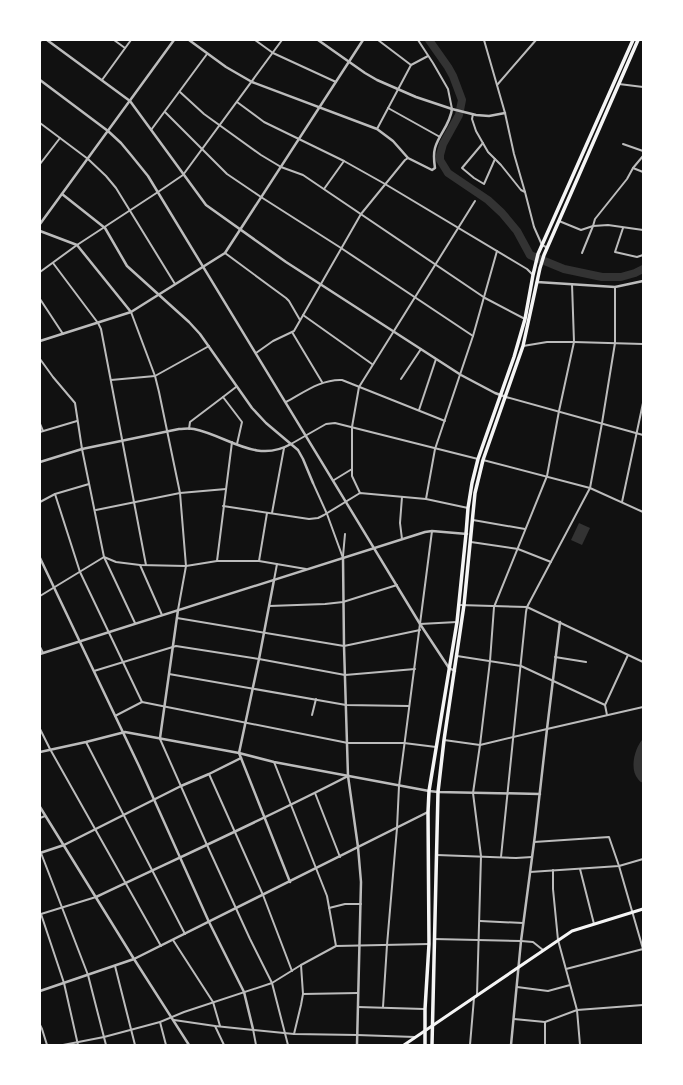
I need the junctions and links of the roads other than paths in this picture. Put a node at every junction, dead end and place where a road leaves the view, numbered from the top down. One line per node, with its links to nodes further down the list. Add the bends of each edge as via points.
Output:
1 (47, 40): 23 (street)
2 (114, 40): 16 (street)
3 (131, 40): 16 (street)
4 (174, 40): 31 (street)
5 (189, 40): 18 (street)
6 (255, 40): 17 (street)
7 (282, 40): 17 (street)
8 (318, 40): 20 (street)
9 (363, 40): 20 (street)
10 (378, 40): 21 (street)
11 (418, 40): 19 (street)
12 (484, 40): 27 (street)
13 (536, 40): 27 (street)
14 (633, 40): 80 (highway)
15 (638, 40): 26 (highway)
16 (125, 48): 23 (street)
17 (273, 53): 24 (street); 25 (street)
18 (208, 54): 24 (street); 30 (street)
19 (428, 56): 21 (street); 35 (street, via 448,89)
20 (349, 62): 25 (street); 29 (street, via 377,80)
21 (412, 65): 29 (street)
22 (40, 80): 43 (street)
23 (102, 80): 31 (street)
24 (252, 82): 32 (street); 33 (street)
25 (336, 82): 33 (street)
26 (619, 84): 28 (street); 70 (highway)
27 (497, 85): 37 (street)
28 (643, 87)
29 (399, 90): 34 (street); 35 (street)
30 (180, 92): 36 (street); 40 (street)
31 (130, 101): 42 (street); 43 (street)
32 (237, 102): 40 (street); 46 (street, via 264,122)
33 (319, 107): 41 (street); 46 (street)
34 (388, 108): 41 (street); 44 (street)
35 (452, 109): 38 (street); 44 (street)
36 (164, 112): 42 (street); 49 (street)
37 (505, 113): 38 (street, via 489,116); 64 (street)
38 (472, 114): 47 (street, via 476,131)
39 (40, 123): 45 (street)
40 (220, 126): 49 (street); 57 (street)
41 (377, 129): 52 (street, via 393,141)
42 (151, 130): 60 (street)
43 (108, 132): 53 (street); 63 (street, via 121,143)
44 (440, 137): 52 (street, via 434,148 434,169)
45 (60, 138): 53 (street); 56 (street)
46 (300, 139): 55 (street); 57 (street)
47 (483, 143): 54 (street); 54 (street, via 462,168 484,184)
48 (623, 144): 50 (street)
49 (202, 150): 60 (street); 66 (street, via 227,174)
50 (643, 151)
51 (643, 156): 58 (street)
52 (408, 158): 61 (street)
53 (88, 159): 65 (street); 68 (street, via 116,188)
54 (495, 159): 64 (street)
55 (344, 161): 61 (street); 62 (street)
56 (40, 164)
57 (281, 167): 62 (street, via 304,176); 66 (street)
58 (633, 168): 59 (street); 72 (street, via 595,219)
59 (643, 172)
60 (183, 175): 63 (street); 76 (street, via 206,205)
61 (385, 184): 69 (street); 75 (street)
62 (324, 189): 69 (street)
63 (158, 192): 68 (street); 89 (street)
64 (525, 192): 80 (street, via 534,228)
65 (62, 194): 71 (street); 74 (street)
66 (261, 197): 76 (street); 82 (street)
67 (475, 202): 75 (street)
68 (130, 212): 74 (street); 94 (street)
69 (361, 214): 82 (street); 88 (street)
70 (559, 221): 72 (street, via 581,230); 81 (highway)
71 (40, 224)
72 (593, 226): 73 (street); 85 (street)
73 (624, 227): 77 (street); 86 (street, via 615,252)
74 (105, 228): 79 (street); 98 (street, via 127,266)
75 (458, 228): 83 (street); 88 (street)
76 (240, 230): 84 (street); 95 (street)
77 (643, 230)
78 (40, 231): 79 (street)
79 (78, 245): 87 (street); 102 (street)
80 (542, 246): 81 (street); 91 (highway)
81 (547, 247): 93 (highway)
82 (341, 248): 95 (street); 99 (street)
83 (497, 252): 91 (street); 101 (street)
84 (225, 253): 89 (street); 105 (street, via 289,301)
85 (582, 253)
86 (643, 256)
87 (53, 263): 90 (street); 106 (street)
88 (435, 264): 99 (street); 101 (street)
89 (203, 266): 94 (street); 118 (street)
90 (40, 272)
91 (533, 275): 104 (highway)
92 (643, 281): 97 (street)
93 (537, 282): 96 (street); 116 (highway)
94 (175, 284): 98 (street)
95 (321, 284): 103 (street); 107 (street)
96 (572, 284): 97 (street); 112 (street)
97 (615, 287): 113 (street)
98 (159, 294): 102 (street); 115 (street, via 195,328)
99 (414, 297): 107 (street); 110 (street)
100 (40, 298): 109 (street)
101 (485, 298): 104 (street); 110 (street)
102 (131, 312): 106 (street); 123 (street)
103 (303, 315): 105 (street); 121 (street)
104 (525, 319): 129 (highway)
105 (300, 320): 108 (street)
106 (98, 323): 109 (street); 125 (street)
107 (394, 331): 117 (street); 121 (street)
108 (292, 332): 118 (street); 126 (street)
109 (63, 334): 111 (street)
110 (473, 336): 122 (street)
111 (40, 341)
112 (574, 342): 113 (street); 116 (street, via 547,342); 135 (street)
113 (615, 343): 114 (street); 139 (street)
114 (643, 344)
115 (209, 346): 123 (street); 128 (street)
116 (523, 346): 131 (highway)
117 (421, 349): 120 (street); 124 (street)
118 (256, 353): 132 (street)
119 (40, 359): 136 (street, via 75,403)
120 (436, 359): 122 (street); 134 (street)
121 (372, 364): 127 (street)
122 (461, 375): 129 (street); 137 (street)
123 (155, 376): 125 (street); 143 (street)
124 (402, 379)
125 (111, 380): 148 (street)
126 (323, 382): 127 (street, via 342,380); 132 (street)
127 (358, 386): 134 (street); 140 (street)
128 (236, 387): 130 (street); 151 (street, via 256,414)
129 (501, 395): 131 (street); 155 (highway)
130 (223, 397): 141 (street, via 190,422); 150 (street, via 242,422)
131 (506, 397): 135 (street); 156 (highway)
132 (286, 402): 146 (street)
133 (643, 402): 145 (street)
134 (419, 410): 137 (street)
135 (559, 412): 139 (street); 159 (street)
136 (77, 421): 142 (street); 152 (street)
137 (445, 421): 154 (street)
138 (40, 424): 142 (street)
139 (602, 424): 145 (street); 163 (street)
140 (352, 427): 146 (street, via 335,423 326,424); 154 (street); 158 (street)
141 (189, 429): 143 (street); 149 (street)
142 (44, 431): 144 (street)
143 (167, 431): 148 (street); 165 (street)
144 (40, 432)
145 (637, 433): 147 (street); 173 (street)
146 (306, 435): 151 (street); 160 (street)
147 (643, 435)
148 (122, 440): 152 (street); 172 (street)
149 (232, 442): 150 (street); 164 (street)
150 (237, 444): 153 (street, via 254,451 276,451)
151 (291, 444): 153 (street); 161 (street, via 298,450)
152 (82, 448): 157 (street); 162 (street)
153 (284, 448): 179 (street)
154 (435, 449): 155 (street); 169 (street)
155 (478, 459): 175 (highway)
156 (483, 460): 159 (street); 181 (highway, via 475,493)
157 (40, 462)
158 (352, 469): 160 (street); 166 (street, via 352,476)
159 (547, 476): 163 (street); 182 (street)
160 (334, 480): 170 (street)
161 (313, 483): 180 (street)
162 (90, 484): 167 (street); 176 (street)
163 (590, 488): 173 (street); 196 (street)
164 (226, 489): 165 (street); 174 (street)
165 (180, 493): 172 (street); 200 (street)
166 (360, 493): 168 (street); 170 (street)
167 (55, 494): 171 (street); 202 (street)
168 (402, 497): 169 (street); 187 (street)
169 (426, 499): 175 (street)
170 (346, 501): 180 (street); 189 (street)
171 (40, 502)
172 (134, 502): 176 (street); 199 (street)
173 (622, 502): 177 (street)
174 (223, 506): 178 (street); 194 (street)
175 (468, 508): 185 (highway)
176 (96, 510): 191 (street)
177 (643, 512)
178 (267, 513): 179 (street); 195 (street)
179 (272, 513): 180 (street, via 309,519)
180 (326, 514): 192 (street)
181 (473, 520): 182 (street); 186 (highway)
182 (525, 529): 190 (street)
183 (432, 531): 185 (street); 187 (street); 219 (street)
184 (345, 534): 192 (street)
185 (466, 534): 186 (street); 208 (highway)
186 (471, 535): 188 (highway)
187 (402, 539): 189 (street)
188 (471, 542): 190 (street); 209 (highway)
189 (374, 548): 192 (street); 204 (street)
190 (518, 549): 196 (street); 211 (street)
191 (104, 557): 198 (street, via 116,562); 202 (street); 218 (street)
192 (343, 558): 201 (street); 207 (street)
193 (40, 559): 205 (street)
194 (217, 561): 195 (street); 200 (street)
195 (259, 561): 197 (street)
196 (551, 562): 212 (street)
197 (277, 564): 201 (street); 203 (street)
198 (140, 565): 199 (street); 214 (street)
199 (146, 565): 200 (street)
200 (186, 566): 213 (street)
201 (306, 569): 203 (street)
202 (80, 572): 205 (street); 221 (street)
203 (274, 580): 210 (street); 213 (street)
204 (397, 585): 207 (street); 219 (street)
205 (53, 587): 206 (street); 223 (street)
206 (40, 596)
207 (343, 602): 210 (street); 225 (street)
208 (459, 605): 209 (street); 216 (highway)
209 (464, 605): 211 (street); 229 (highway)
210 (269, 606): 222 (street)
211 (494, 606): 212 (street); 232 (street)
212 (527, 607): 217 (street); 236 (street)
213 (178, 610): 214 (street); 215 (street)
214 (162, 615): 218 (street)
215 (177, 618): 222 (street); 224 (street)
216 (457, 622): 219 (street); 237 (highway)
217 (560, 622): 228 (street); 230 (street)
218 (135, 623): 221 (street)
219 (420, 624): 220 (street); 237 (street)
220 (420, 630): 225 (street); 238 (street)
221 (109, 632): 223 (street); 233 (street)
222 (264, 632): 225 (street); 231 (street)
223 (80, 641): 227 (street); 239 (street)
224 (173, 646): 231 (street); 233 (street); 241 (street)
225 (344, 646): 242 (street)
226 (40, 647): 227 (street)
227 (41, 654)
228 (628, 655): 235 (street); 250 (street)
229 (457, 656): 232 (street); 240 (highway)
230 (556, 657): 234 (street); 243 (street)
231 (259, 659): 242 (street); 244 (street)
232 (490, 661): 236 (street); 265 (street)
233 (123, 662): 239 (street); 246 (street)
234 (586, 662)
235 (643, 662)
236 (521, 666): 243 (street); 260 (street)
237 (449, 668): 240 (street); 266 (highway)
238 (414, 669): 242 (street); 249 (street)
239 (94, 671): 254 (street)
240 (455, 672): 261 (highway)
241 (169, 674): 244 (street); 248 (street)
242 (345, 675): 247 (street)
243 (552, 681): 250 (street); 257 (street)
244 (253, 688): 245 (street); 255 (street)
245 (316, 699): 247 (street); 252 (street)
246 (142, 702): 248 (street); 254 (street)
247 (346, 705): 249 (street); 263 (street)
248 (164, 706): 255 (street); 259 (street)
249 (409, 706): 264 (street)
250 (605, 706): 253 (street)
251 (643, 707): 253 (street)
252 (312, 714)
253 (607, 715): 257 (street)
254 (115, 716): 258 (street)
255 (246, 722): 263 (street); 269 (street)
256 (40, 729): 267 (street)
257 (547, 729): 260 (street); 281 (street)
258 (122, 732): 259 (street); 262 (street); 282 (street)
259 (160, 738): 269 (street); 274 (street)
260 (513, 738): 265 (street); 280 (street)
261 (444, 740): 265 (street); 277 (highway)
262 (86, 742): 267 (street); 286 (street)
263 (348, 743): 264 (street); 273 (street)
264 (404, 743): 266 (street); 275 (street)
265 (480, 745): 279 (street)
266 (436, 747): 276 (highway)
267 (50, 749): 268 (street); 291 (street)
268 (40, 752)
269 (239, 753): 270 (street); 271 (street)
270 (241, 758): 272 (street); 288 (street)
271 (274, 762): 273 (street); 283 (street)
272 (209, 774): 274 (street); 292 (street)
273 (348, 776): 275 (street); 278 (street); 296 (street)
274 (181, 786): 282 (street); 295 (street)
275 (399, 786): 276 (street); 290 (street)
276 (429, 791): 277 (street); 285 (highway)
277 (438, 792): 279 (street); 298 (highway)
278 (315, 793): 283 (street); 299 (street)
279 (473, 793): 280 (street); 300 (street)
280 (507, 793): 281 (street); 301 (street)
281 (540, 794): 293 (street)
282 (154, 800): 286 (street); 303 (street)
283 (291, 804): 288 (street); 306 (street)
284 (40, 806): 287 (street)
285 (428, 812): 290 (street); 332 (highway)
286 (124, 815): 291 (street); 309 (street)
287 (45, 816): 289 (street); 294 (street)
288 (265, 817): 292 (street); 311 (street)
289 (40, 818)
290 (397, 828): 296 (street); 334 (street)
291 (96, 829): 294 (street); 312 (street)
292 (234, 832): 295 (street); 313 (street)
293 (534, 842): 302 (street); 305 (street, via 609,837)
294 (64, 845): 297 (street); 314 (street)
295 (207, 845): 303 (street); 317 (street)
296 (358, 847): 299 (street); 315 (street, via 362,882)
297 (41, 853): 316 (street)
298 (437, 855): 300 (street); 327 (highway)
299 (340, 856): 306 (street)
300 (481, 856): 301 (street); 322 (street)
301 (501, 857): 302 (street)
302 (532, 857): 310 (street)
303 (180, 858): 309 (street); 323 (street)
304 (643, 859): 305 (street)
305 (619, 866): 307 (street); 320 (street)
306 (316, 868): 311 (street); 318 (street)
307 (580, 868): 308 (street); 325 (street)
308 (552, 870): 310 (street); 330 (street)
309 (153, 871): 312 (street); 326 (street)
310 (530, 872): 324 (street)
311 (290, 882): 313 (street)
312 (126, 883): 314 (street); 335 (street)
313 (262, 896): 317 (street); 344 (street)
314 (96, 897): 316 (street); 339 (street)
315 (361, 904): 318 (street); 333 (street)
316 (63, 908): 321 (street); 345 (street)
317 (236, 908): 323 (street); 347 (street)
318 (329, 908): 336 (street)
319 (643, 909): 320 (main road)
320 (632, 912): 325 (main road); 338 (street)
321 (40, 914): 346 (street)
322 (480, 921): 324 (street); 329 (street)
323 (209, 922): 326 (street); 351 (street)
324 (523, 923): 331 (street)
325 (594, 924): 330 (main road, via 572,931)
326 (185, 934): 328 (street)
327 (434, 939): 329 (street); 368 (highway)
328 (174, 940): 335 (street); 355 (street)
329 (479, 940): 331 (street); 354 (street)
330 (558, 940): 337 (main road); 343 (street)
331 (521, 941): 337 (street, via 533,942); 342 (street)
332 (429, 944): 334 (street); 359 (highway)
333 (359, 945): 334 (street); 336 (street); 353 (street)
334 (387, 945): 358 (street)
335 (161, 946): 339 (street)
336 (336, 946): 340 (street)
337 (543, 950): 342 (main road)
338 (643, 950): 343 (street)
339 (134, 959): 341 (street); 361 (street)
340 (301, 965): 344 (street); 352 (street)
341 (115, 966): 345 (street); 369 (street)
342 (518, 966): 349 (street); 354 (main road)
343 (565, 969): 348 (street)
344 (292, 971): 347 (street)
345 (88, 975): 346 (street); 375 (street)
346 (64, 983): 350 (street); 377 (street)
347 (272, 983): 351 (street); 372 (street)
348 (570, 985): 349 (street, via 548,991); 360 (street)
349 (517, 988): 362 (street)
350 (40, 991)
351 (244, 992): 355 (street); 370 (street)
352 (303, 994): 353 (street); 373 (street)
353 (358, 994): 357 (street)
354 (475, 996): 368 (main road); 391 (street)
355 (213, 1002): 361 (street); 367 (street)
356 (643, 1005): 360 (street)
357 (358, 1007): 358 (street); 374 (street)
358 (383, 1007): 359 (street)
359 (425, 1009): 371 (highway)
360 (577, 1010): 364 (street); 394 (street)
361 (173, 1019): 363 (street); 366 (street); 383 (street)
362 (514, 1019): 364 (street); 392 (street)
363 (160, 1022): 369 (street); 382 (street)
364 (545, 1022): 393 (street)
365 (40, 1025): 378 (street)
366 (215, 1026): 367 (street); 384 (street)
367 (220, 1026): 370 (street)
368 (432, 1026): 371 (main road); 390 (highway)
369 (131, 1029): 375 (street); 381 (street)
370 (253, 1029): 372 (street); 385 (street)
371 (425, 1030): 376 (main road); 389 (highway)
372 (285, 1034): 373 (street); 386 (street)
373 (294, 1034): 374 (street)
374 (357, 1035): 376 (street); 387 (street)
375 (104, 1037): 377 (street); 380 (street)
376 (416, 1037): 388 (main road)
377 (78, 1044): 379 (street)
378 (47, 1045)
379 (63, 1045)
380 (106, 1045)
381 (135, 1045)
382 (166, 1045)
383 (189, 1045)
384 (224, 1045)
385 (256, 1045)
386 (288, 1045)
387 (357, 1045)
388 (404, 1045)
389 (425, 1045)
390 (432, 1045)
391 (470, 1045)
392 (511, 1045)
393 (545, 1045)
394 (580, 1045)

